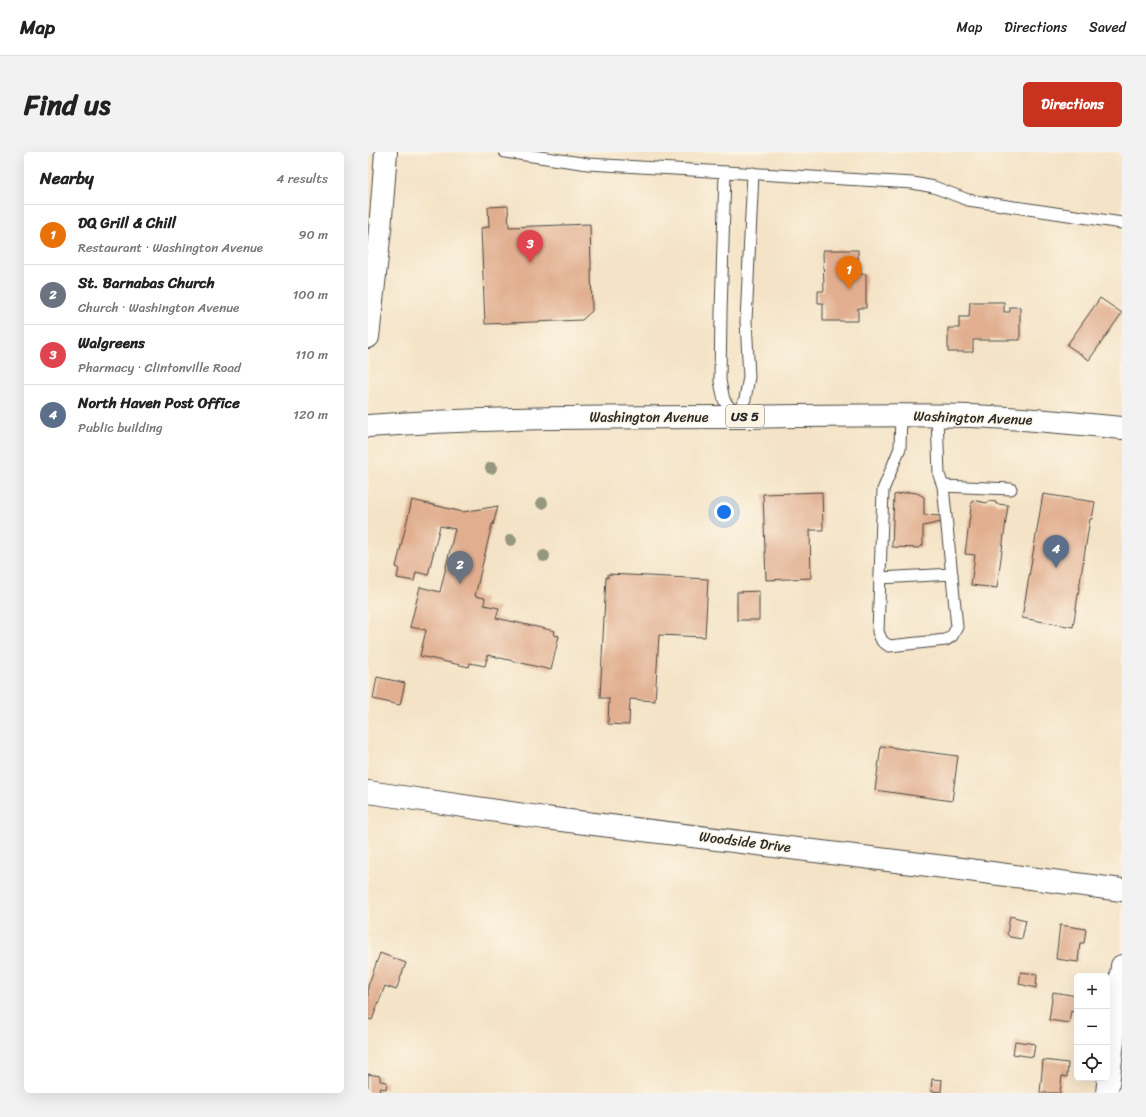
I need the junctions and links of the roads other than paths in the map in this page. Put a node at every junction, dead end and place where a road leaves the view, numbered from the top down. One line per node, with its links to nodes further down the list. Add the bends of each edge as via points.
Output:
1 (386, 152): 6 (main road)
2 (505, 152): 3 (lane, via 588,164)
3 (725, 172): 4 (lane); 8 (lane, via 720,381 724,400)
4 (753, 173): 5 (lane, via 913,184 934,187 968,200); 8 (lane, via 746,321 749,377 745,399)
5 (1122, 223)
6 (368, 337)
7 (901, 415): 8 (main road, Washington Avenue / US 5); 9 (main road, Washington Avenue / US 5); 15 (lane, via 900,448 883,490)
8 (736, 416): 10 (main road, Washington Avenue / US 5, via 570,418)
9 (937, 416): 11 (main road, Washington Avenue / US 5, via 1051,421); 12 (lane, via 939,476)
10 (368, 426)
11 (1122, 428)
12 (944, 486): 13 (lane); 14 (lane)
13 (1010, 489)
14 (952, 574): 15 (lane); 15 (lane, via 957,628 952,636 946,640 889,646 882,641 878,632)
15 (880, 578)
16 (368, 792): 17 (main road, Woodside Drive, via 545,818)
17 (1122, 890)
18 (1122, 966): 19 (main road)
19 (1107, 1093)

